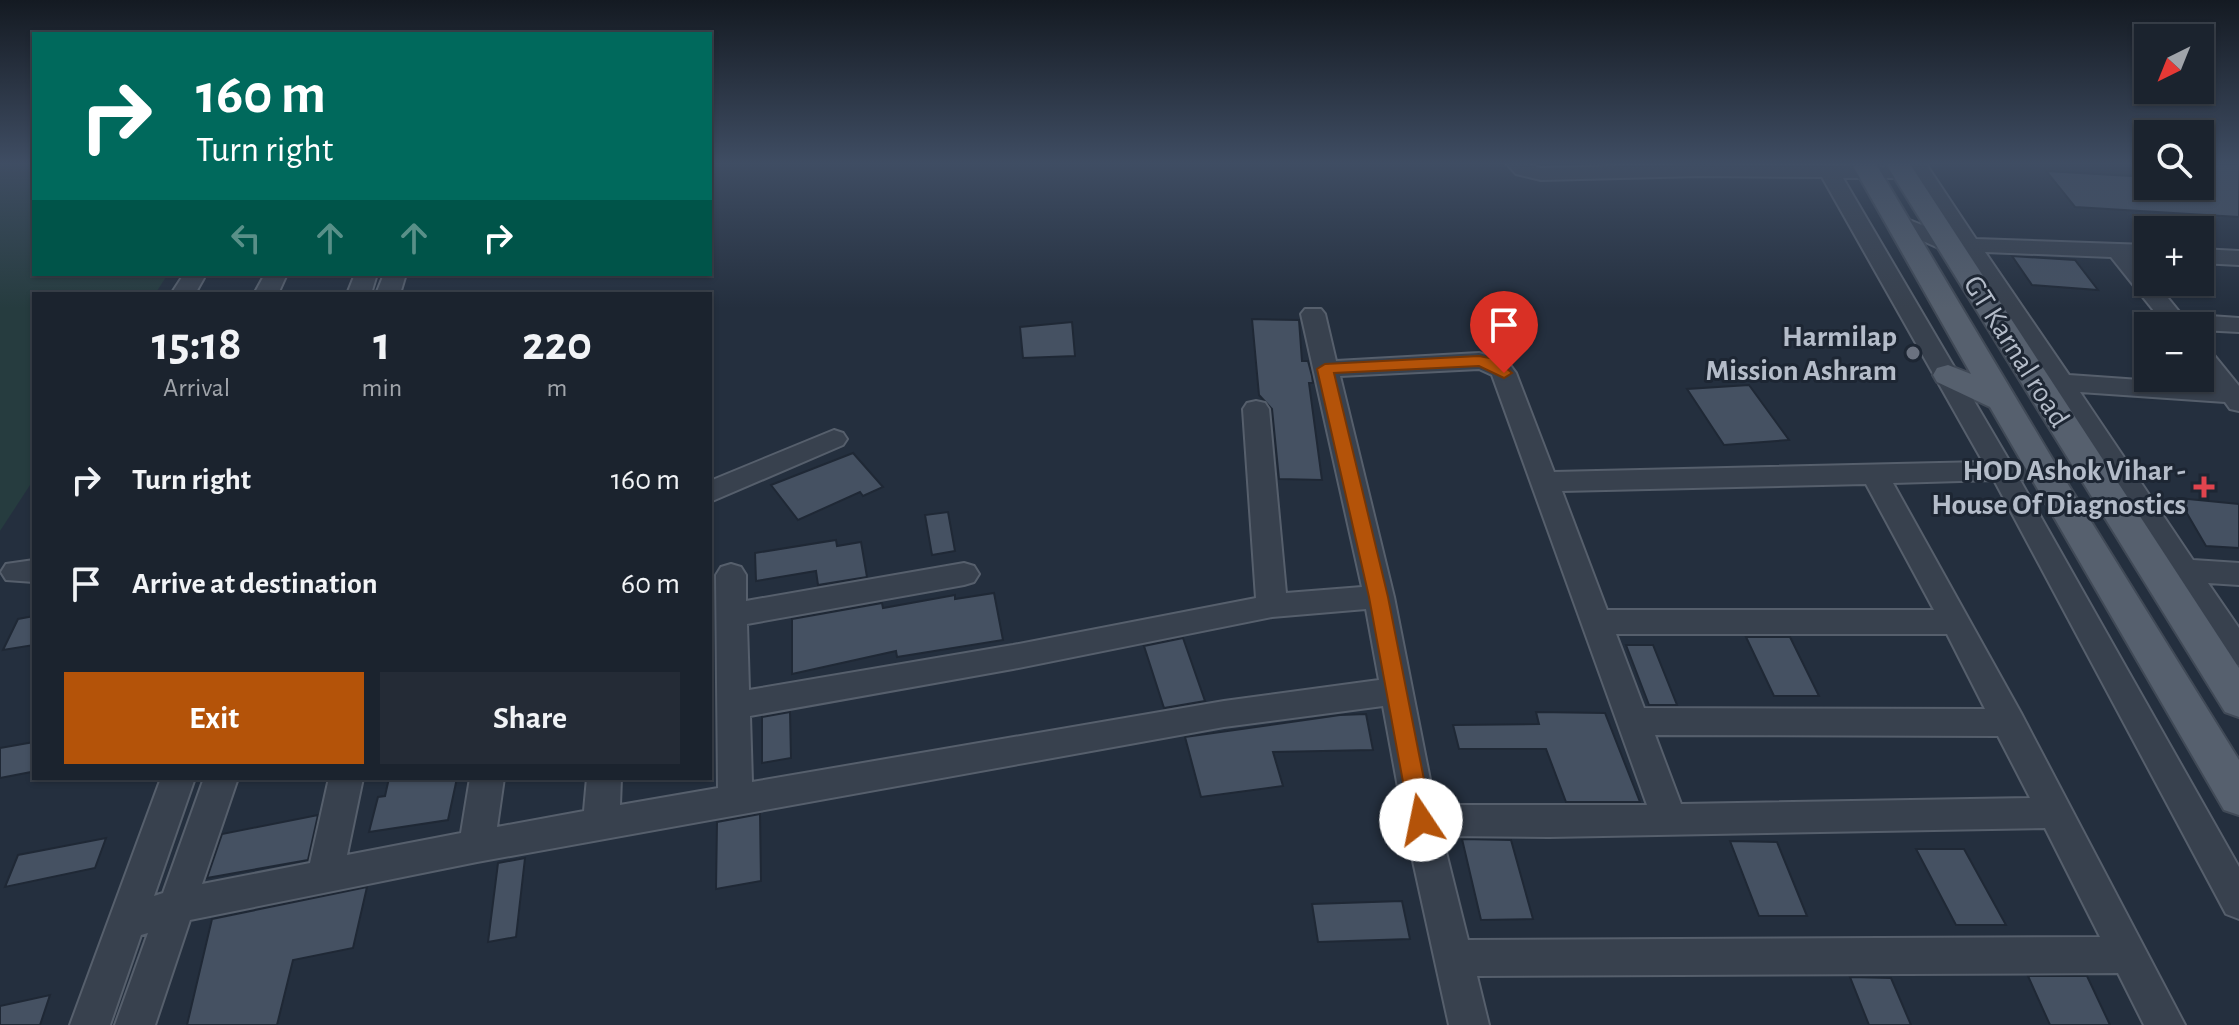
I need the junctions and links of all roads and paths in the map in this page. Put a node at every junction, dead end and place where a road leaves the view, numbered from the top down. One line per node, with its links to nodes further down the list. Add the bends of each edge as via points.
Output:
1 (1853, 212): 16 (street)
2 (1892, 212): 4 (main road, GT Karnal road)
3 (1937, 212): 5 (main road, GT Karnal road)
4 (1897, 221): 5 (street); 19 (main road, GT Karnal road)
5 (1960, 245): 6 (street); 17 (main road, GT Karnal road)
6 (2118, 251): 7 (street); 10 (street)
7 (2134, 252)
8 (2214, 257): 9 (street)
9 (2239, 258)
10 (2166, 312)
11 (1313, 314): 14 (street)
12 (2214, 325): 13 (street)
13 (2239, 325)
14 (1325, 369): 25 (street, via 1479,361 1498,366); 31 (street)
15 (2214, 371): 18 (street)
16 (1948, 375): 19 (main road); 23 (street)
17 (2048, 382): 18 (street); 27 (main road, GT Karnal road)
18 (2236, 398)
19 (2003, 401): 22 (main road, GT Karnal road)
20 (1256, 409): 32 (street)
21 (834, 439): 26 (street)
22 (2042, 470): 23 (street); 47 (main road, GT Karnal road)
23 (2002, 471): 24 (street); 55 (street)
24 (1873, 472): 25 (street); 35 (street)
25 (1545, 482): 34 (street)
26 (712, 491)
27 (2169, 569): 29 (street); 36 (street); 38 (main road, GT Karnal road)
28 (964, 574): 33 (street)
29 (2239, 574)
30 (731, 575): 33 (street)
31 (1379, 597): 32 (street); 37 (street)
32 (1272, 606): 39 (street)
33 (732, 615): 39 (street)
34 (1596, 622): 35 (street); 40 (street)
35 (1956, 622): 41 (street)
36 (2239, 653)
37 (1396, 691): 48 (street, via 1224,714); 51 (street)
38 (2239, 701)
39 (733, 706): 48 (street)
40 (1632, 721): 41 (street); 50 (street)
41 (2009, 723): 49 (street)
42 (177, 780): 57 (street)
43 (220, 780): 56 (street)
44 (346, 780): 54 (street)
45 (487, 780): 53 (street)
46 (604, 780): 52 (street)
47 (2239, 797)
48 (735, 801): 52 (street)
49 (2056, 813): 50 (street); 58 (street)
50 (1669, 818): 51 (street)
51 (1421, 820): 59 (street)
52 (601, 824): 53 (street)
53 (477, 846): 54 (street)
54 (325, 876): 56 (street)
55 (2239, 902)
56 (176, 906): 57 (street); 61 (street)
57 (128, 922): 60 (street)
58 (2129, 955): 59 (street); 63 (street)
59 (1454, 958): 62 (street)
60 (90, 1025)
61 (135, 1025)
62 (1469, 1025)
63 (2165, 1025)

